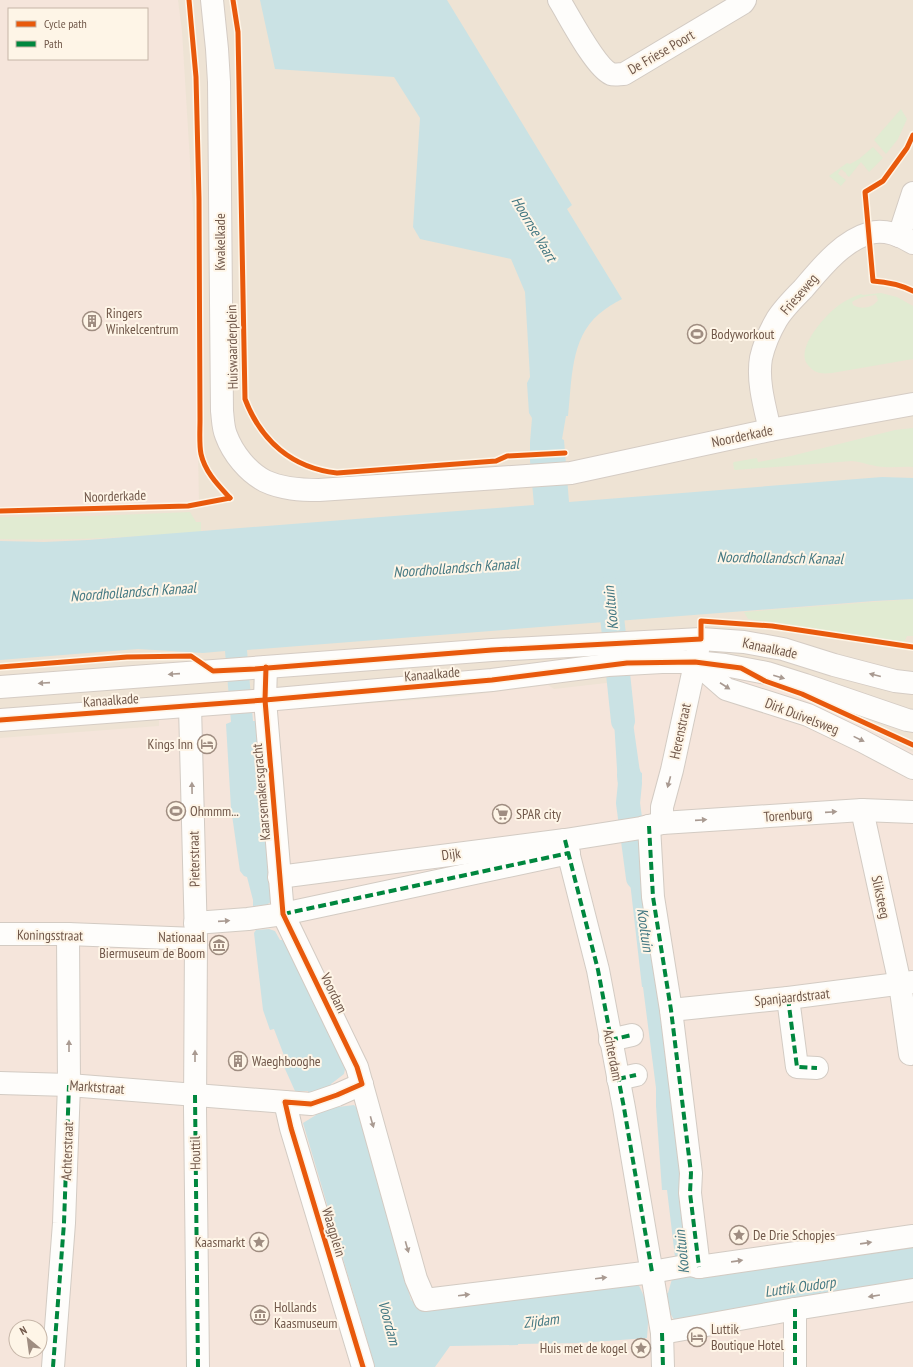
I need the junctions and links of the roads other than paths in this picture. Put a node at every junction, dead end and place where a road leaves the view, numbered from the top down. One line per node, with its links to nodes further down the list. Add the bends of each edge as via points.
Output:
1 (212, 0): 8 (street, Kwakelkade, via 219,82 222,411 224,430 230,445 254,474 266,482 301,490)
2 (559, 0): 3 (street, De Friese Poort, via 593,56 612,74 624,74)
3 (745, 0)
4 (913, 193): 5 (street, Frieseweg)
5 (906, 240): 7 (street, Frieseweg, via 878,232 850,244 825,265 777,318 761,359 762,392)
6 (913, 404): 7 (street, Noorderkade)
7 (770, 430): 8 (street, Noorderkade, via 571,473)
8 (526, 476)
9 (701, 639): 10 (street, Kanaalkade); 11 (street, Herenstraat); 13 (street, Kanaalkade, one-way to 9, via 895,681 783,649 744,642)
10 (615, 654): 11 (street, Kanaalkade); 12 (street, Kanaalkade, via 492,650); 15 (street, Kanaalkade, via 492,680)
11 (695, 662): 18 (street, Kanaalkade, one-way to 18, via 766,673); 19 (street, Dirk Duivelsweg, one-way to 19, via 726,689 808,715); 22 (street, Herenstraat, one-way to 22, via 662,807)
12 (260, 668): 14 (street, Kanaalkade, one-way to 14); 15 (street, Kaarsemakersgracht)
13 (913, 683)
14 (0, 687)
15 (262, 701): 16 (street, Kanaalkade); 24 (street, Kaarsemakersgracht)
16 (190, 706): 17 (street, Kanaalkade); 26 (street, Pieterstraat, one-way to 16)
17 (0, 720)
18 (913, 721)
19 (913, 768)
20 (862, 810): 21 (street, Torenburg); 22 (street, Torenburg, one-way to 20); 29 (street, Sliksteeg)
21 (913, 812)
22 (644, 827): 23 (street, Dijk); 31 (street)
23 (567, 847): 24 (street, Dijk); 25 (street, Dijk); 33 (street, Achterdam, via 598,970)
24 (280, 877): 25 (street, Kaarsemakersgracht)
25 (269, 916): 26 (street, Dijk, one-way to 25); 37 (street, Voordam, via 356,1067)
26 (196, 931): 28 (street, Koningsstraat); 39 (street, Houttil, one-way to 26)
27 (0, 934): 28 (street, Koningsstraat)
28 (68, 934): 38 (street, Achterstraat, one-way to 28)
29 (907, 983): 30 (street, Spanjaardstraat); 34 (street, Sliksteeg)
30 (788, 998): 31 (street, Spanjaardstraat); 35 (street, via 797,1067)
31 (672, 1010): 42 (street, via 691,1173)
32 (632, 1035): 33 (street)
33 (610, 1040): 43 (street, Achterdam, via 627,1077)
34 (910, 1054)
35 (817, 1068)
36 (0, 1083): 38 (street, Marktstraat)
37 (362, 1084): 40 (street, via 311,1104); 43 (street, Voordam, one-way to 43, via 416,1278 425,1300)
38 (69, 1085): 39 (street, Marktstraat); 47 (street, Achterstraat, via 64,1223)
39 (195, 1094): 40 (street); 48 (street, Houttil)
40 (285, 1102): 49 (street, Waagplein)
41 (913, 1236): 42 (street, one-way to 41)
42 (688, 1267): 43 (street)
43 (653, 1281): 46 (street, Achterdam)
44 (913, 1290): 45 (street, one-way to 45)
45 (794, 1309): 46 (street); 51 (street)
46 (661, 1326): 50 (street, Achterdam)
47 (53, 1367)
48 (198, 1367)
49 (363, 1367)
50 (663, 1367)
51 (795, 1367)

